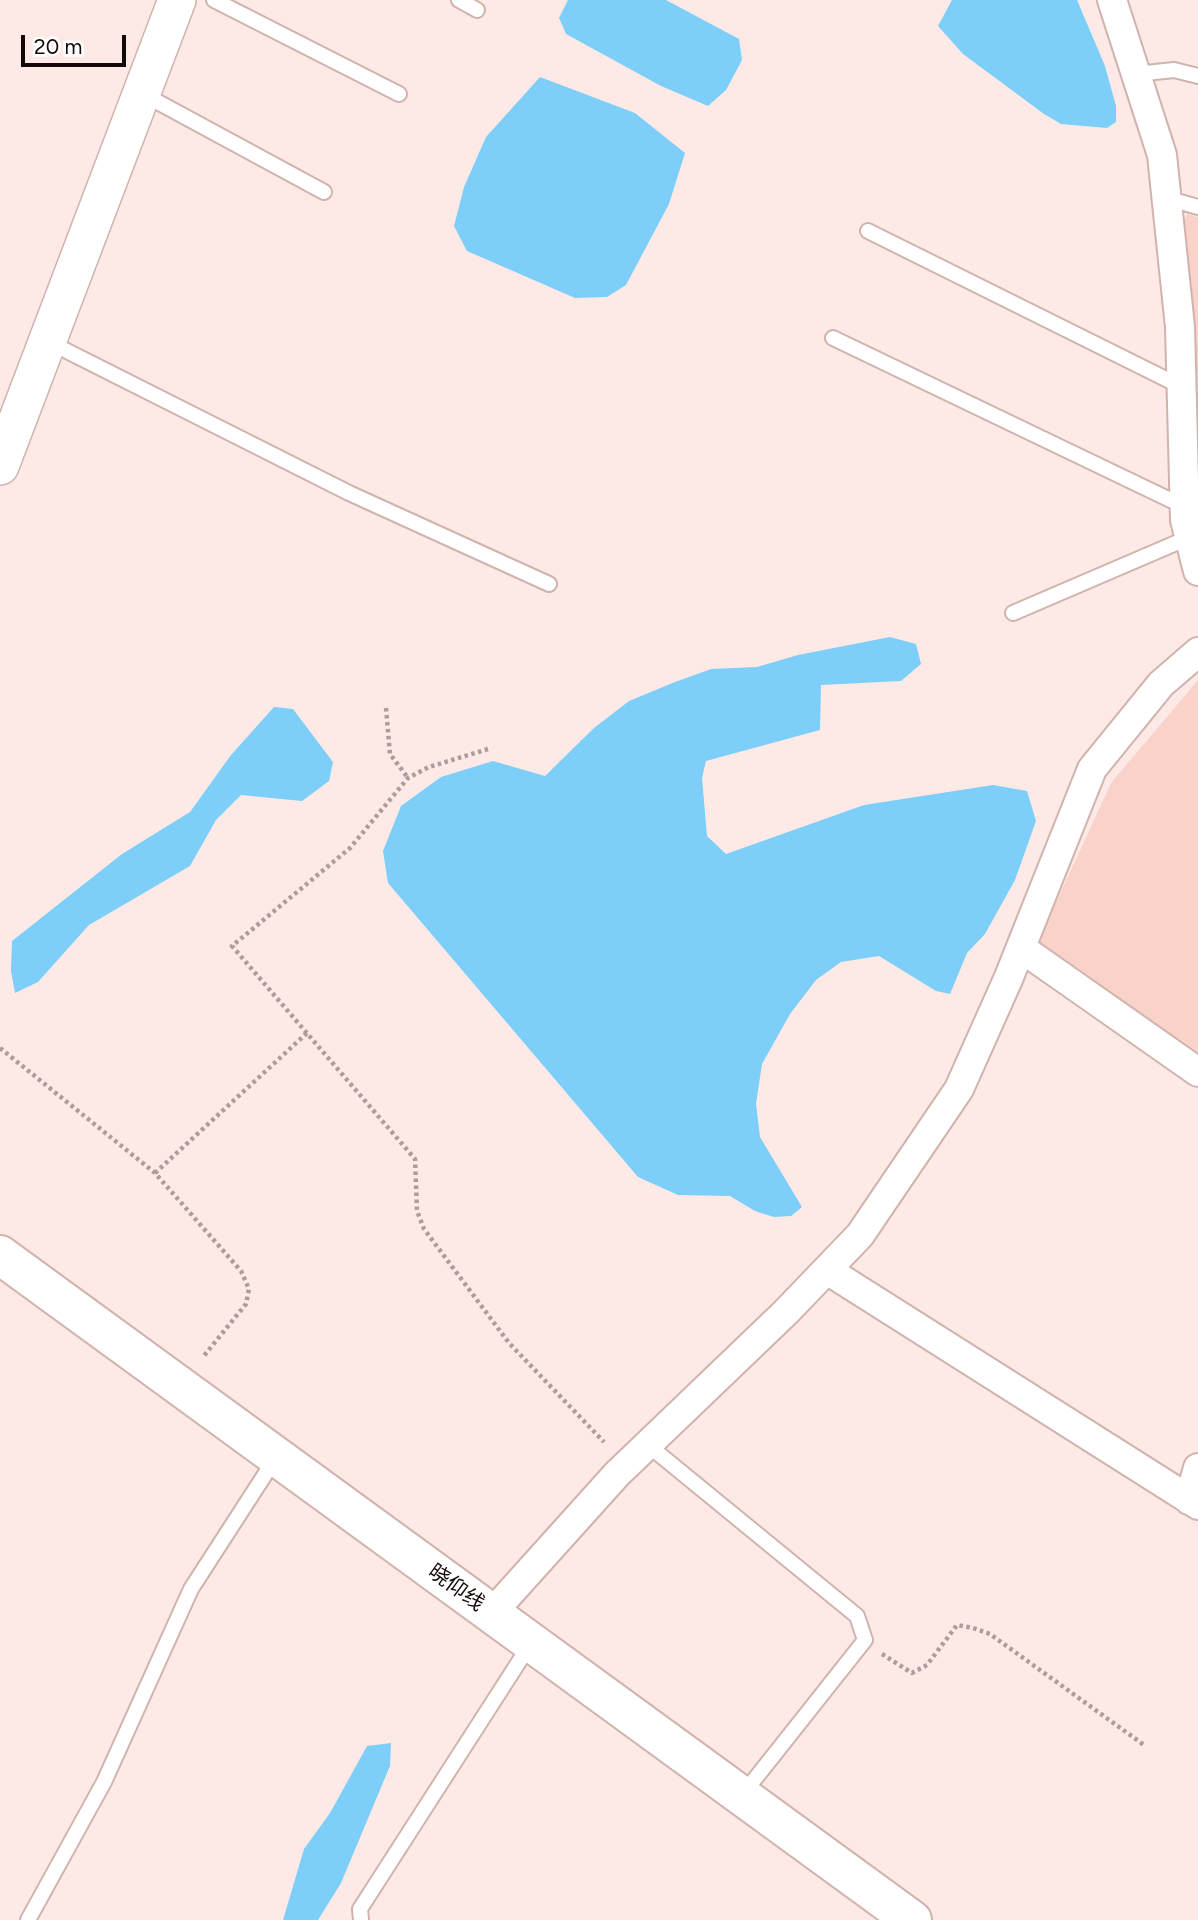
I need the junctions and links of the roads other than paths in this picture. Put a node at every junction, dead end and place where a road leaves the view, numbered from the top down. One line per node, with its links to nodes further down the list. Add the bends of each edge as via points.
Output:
1 (177, 0): 8 (street)
2 (214, 0): 9 (lane)
3 (459, 0): 5 (lane)
4 (1112, 0): 6 (street)
5 (477, 10)
6 (1136, 74): 7 (lane, via 1174,70); 11 (street, via 1162,155)
7 (1198, 76)
8 (142, 93): 10 (lane); 15 (street)
9 (399, 94)
10 (324, 192)
11 (1166, 198): 12 (lane); 16 (street)
12 (1198, 207)
13 (868, 231): 16 (lane)
14 (833, 338): 18 (lane)
15 (47, 342): 17 (street); 21 (lane, via 349,493)
16 (1182, 387): 18 (street)
17 (0, 466)
18 (1185, 507): 19 (street)
19 (1190, 537): 20 (street); 22 (lane)
20 (1198, 571)
21 (549, 584)
22 (1013, 613)
23 (1198, 652): 24 (street, via 1161,684 1092,769)
24 (1021, 948): 25 (street); 27 (street, via 959,1089 860,1235)
25 (1198, 1072)
26 (0, 1255): 29 (main road, 晓仰线)
27 (827, 1270): 28 (street); 31 (street)
28 (648, 1445): 32 (street); 34 (lane, via 858,1616 865,1640)
29 (277, 1457): 32 (main road, 晓仰线); 35 (lane, via 191,1589 104,1782)
30 (1198, 1468): 31 (street)
31 (1193, 1502)
32 (491, 1614): 33 (main road, 晓仰线)
33 (531, 1642): 34 (main road, 晓仰线); 36 (lane, via 360,1909)
34 (742, 1796): 37 (main road, 晓仰线)
35 (28, 1920)
36 (361, 1920)
37 (912, 1920)

